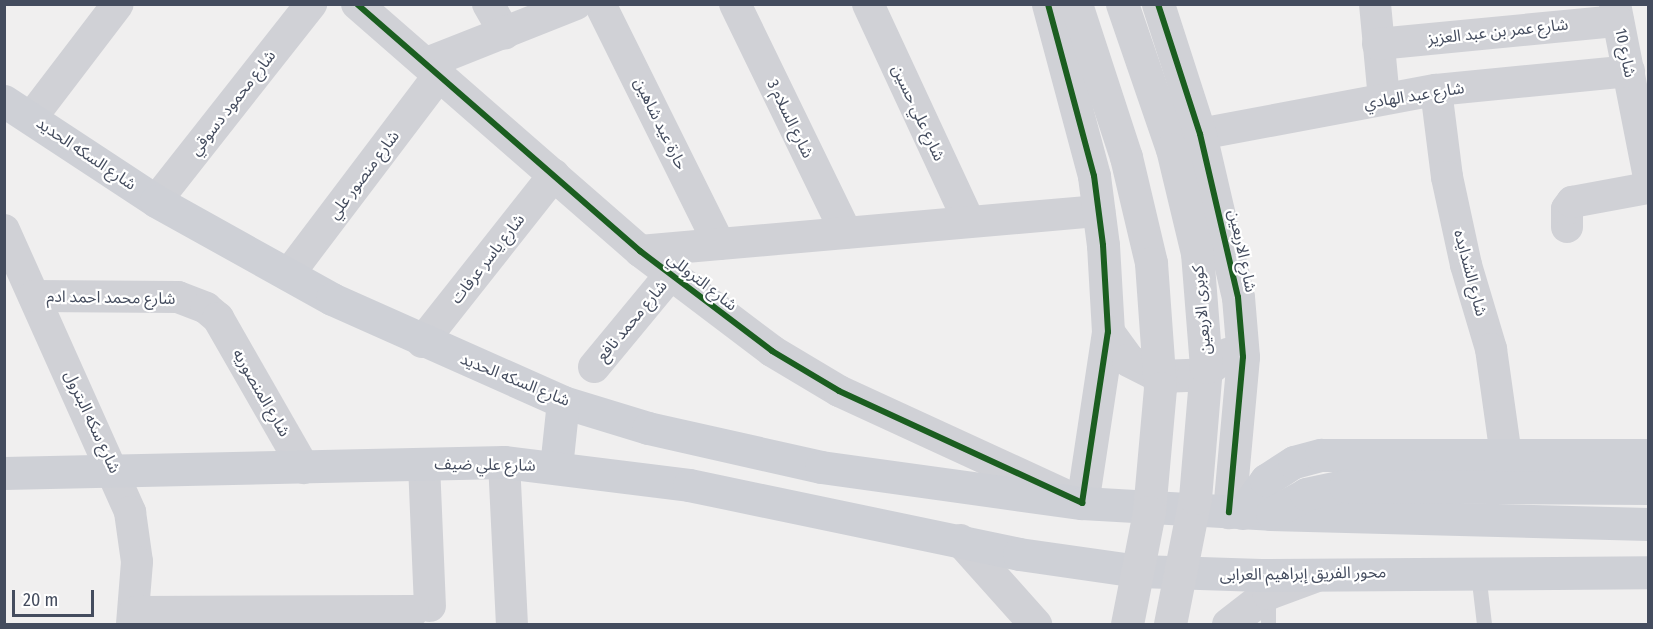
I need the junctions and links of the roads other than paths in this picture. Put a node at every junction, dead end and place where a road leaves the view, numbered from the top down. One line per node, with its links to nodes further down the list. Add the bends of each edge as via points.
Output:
1 (118, 4): 21 (street)
2 (311, 4): 26 (street, شارع محمود دسوقي)
3 (357, 4): 17 (street, شارع التروللي)
4 (488, 4): 15 (street)
5 (576, 4): 15 (street)
6 (600, 4): 32 (street, حارة عيد شاهين)
7 (735, 4): 31 (street, شارع السلام 3)
8 (868, 4): 28 (street, شارع علي حسين)
9 (1048, 4): 27 (street, via 1094,176)
10 (1076, 4): 64 (street, bridge, via 1126,157 1151,263 1160,388 1149,512)
11 (1122, 4): 22 (street, كوبرى الاربعين)
12 (1158, 4): 22 (street, شارع الاربعين)
13 (1375, 4): 16 (street)
14 (1617, 13): 16 (street, شارع عمر بن عبد العزيز); 18 (street, شارع 10)
15 (505, 33): 17 (street)
16 (1378, 44): 20 (street)
17 (434, 69): 24 (street, شارع التروللي); 34 (street, شارع منصور علي)
18 (1629, 71): 19 (street, شارع عبد الهادي); 23 (street, شارع 10)
19 (1436, 90): 20 (street, شارع عبد الهادي); 44 (street, شارع الشدايده, via 1447,177 1466,265 1491,349)
20 (1384, 99): 22 (street, شارع عبد الهادي)
21 (18, 109): 26 (main road, شارع السكه الحديد)
22 (1186, 142): 38 (street, شارع الاربعين, via 1232,264); 65 (street, كوبرى الاربعين, bridge, via 1206,368 1197,487)
23 (1648, 172)
24 (554, 175): 33 (street, شارع التروللي); 40 (street, شارع ياسر عرفات)
25 (1648, 188): 29 (street, via 1572,202 1567,209)
26 (156, 201): 34 (main road, شارع السكه الحديد)
27 (1099, 211): 28 (street); 39 (street)
28 (969, 222): 31 (street)
29 (1567, 227)
30 (4, 230): 36 (street, شارع سكه البترول)
31 (846, 233): 32 (street)
32 (719, 244): 33 (street)
33 (640, 251): 35 (street, شارع التروللي)
34 (288, 275): 40 (main road, شارع السكه الحديد)
35 (670, 275): 41 (street, شارع محمد نافع); 52 (street, شارع التروللي, via 772,351 839,391)
36 (34, 297): 37 (street, شارع محمد احمد ادم, via 178,297 207,308); 49 (street, شارع سكه البترول)
37 (218, 318): 48 (street, شارع المنصوريه)
38 (1241, 329): 39 (street, via 1234,344 1216,363 1193,375 1176,378 1142,370 1122,354); 53 (street, شارع الاربعين)
39 (1108, 332): 52 (street)
40 (422, 342): 42 (main road, شارع السكه الحديد)
41 (594, 367)
42 (563, 402): 47 (main road); 52 (main road, شارع السكه الحديد, via 702,441 821,467)
43 (1648, 455): 44 (main road)
44 (1506, 456): 53 (main road, via 1307,457 1266,480)
45 (504, 462): 46 (main road, شارع علي ضيف); 47 (main road, شارع علي ضيف); 62 (street)
46 (424, 464): 48 (main road, شارع علي ضيف); 61 (street, via 422,608)
47 (556, 466): 55 (main road, شارع علي ضيف, via 689,485)
48 (304, 468): 49 (main road, شارع علي ضيف)
49 (115, 472): 50 (main road, شارع علي ضيف); 60 (street, شارع سكه البترول, via 135,537)
50 (4, 473)
51 (1648, 488): 53 (main road, via 1345,486)
52 (1082, 503): 53 (main road)
53 (1247, 513): 54 (main road)
54 (1648, 524)
55 (960, 540): 56 (main road, محور الفريق إبراهيم العرابى, via 1019,554 1139,571 1210,575); 63 (street)
56 (1322, 573): 57 (main road, محور الفريق إبراهيم العرابى); 59 (street)
57 (1478, 573): 58 (main road, محور الفريق إبراهيم العرابى); 67 (lane)
58 (1641, 574)
59 (1268, 609): 66 (street)
60 (133, 618): 61 (street)
61 (354, 618)
62 (512, 624)
63 (1035, 624)
64 (1127, 624)
65 (1170, 624)
66 (1227, 624)
67 (1484, 624)

